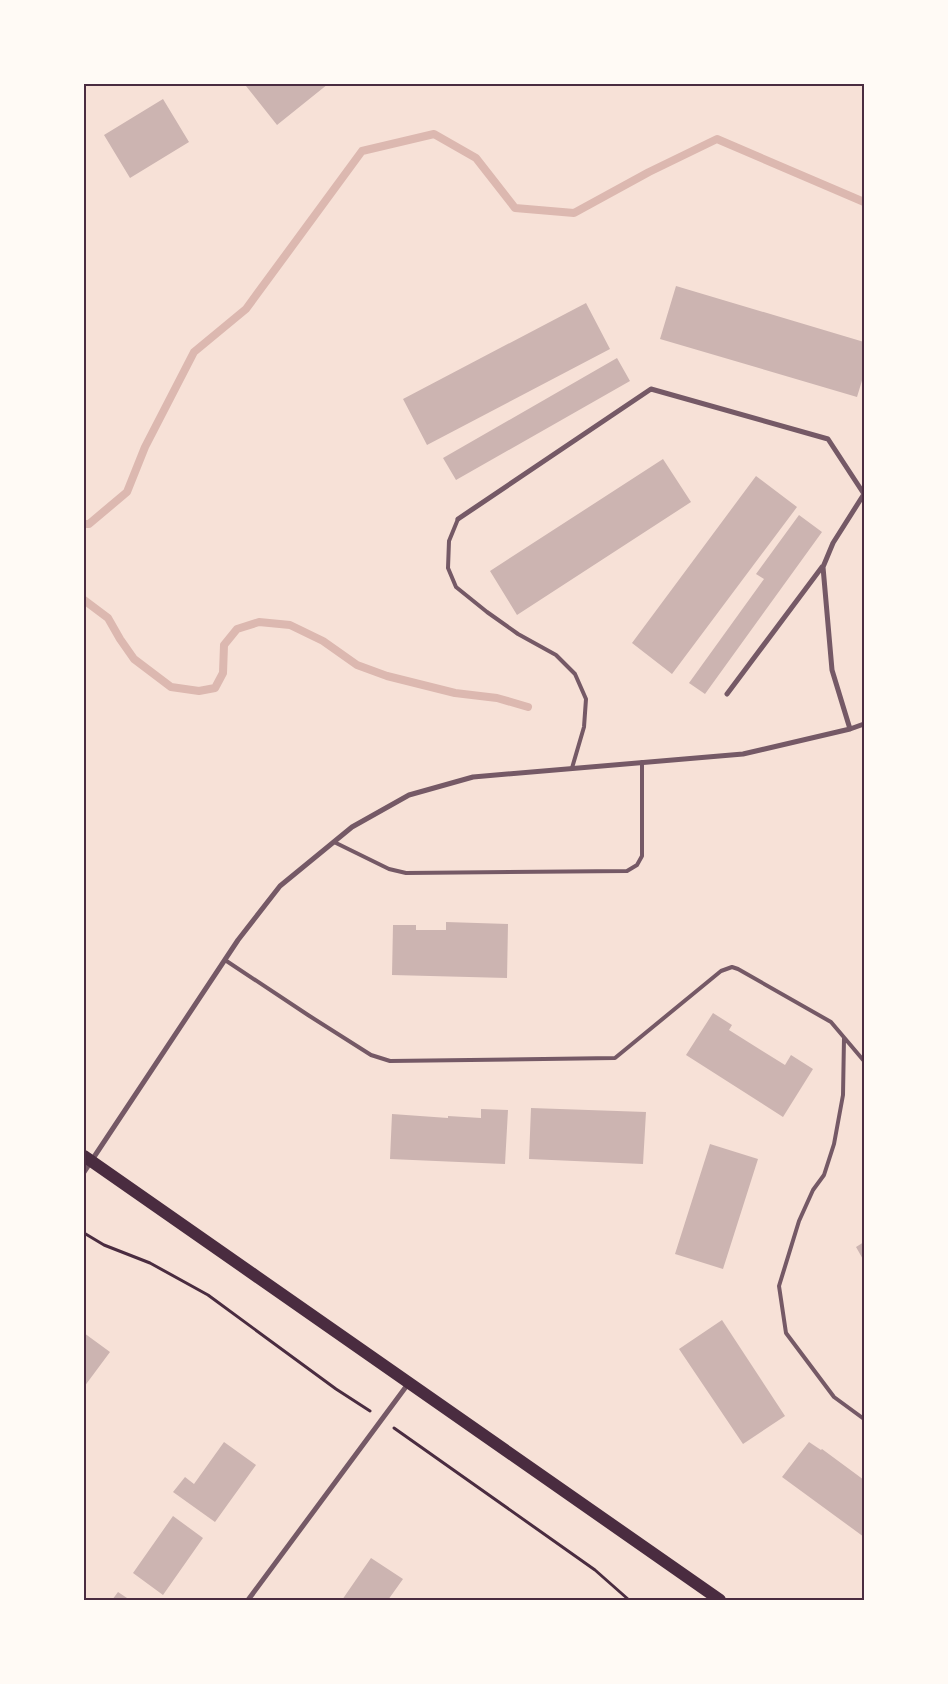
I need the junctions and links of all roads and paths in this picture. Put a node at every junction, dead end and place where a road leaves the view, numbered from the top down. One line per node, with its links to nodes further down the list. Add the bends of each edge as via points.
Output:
1 (864, 494): 2 (street, via 828,439 651,389); 3 (street, via 833,543)
2 (458, 519): 8 (lane, via 449,541 448,568 456,587 518,634 556,655 575,674 586,699 584,727)
3 (823, 567): 4 (street); 6 (street, via 832,670)
4 (727, 694)
5 (864, 724): 6 (street)
6 (850, 729): 7 (street, via 743,754)
7 (642, 762): 8 (street); 9 (lane, via 642,856 627,871 406,873 389,869)
8 (572, 768): 9 (street, via 473,777 409,795 352,827)
9 (334, 842): 10 (street, via 280,886)
10 (225, 960): 11 (lane, via 372,1055 390,1061 614,1058 722,971 732,968 831,1022); 13 (street)
11 (844, 1038): 12 (lane); 17 (lane, via 843,1095 834,1144 824,1175 813,1190 799,1221 779,1286 786,1333 834,1397)
12 (864, 1060)
13 (86, 1163): 15 (main road)
14 (84, 1233): 16 (path, via 104,1245 150,1263 208,1295 336,1390)
15 (409, 1382): 16 (street); 20 (main road)
16 (382, 1419): 18 (street); 19 (path, via 595,1570)
17 (864, 1419)
18 (248, 1600)
19 (629, 1600)
20 (720, 1600)

